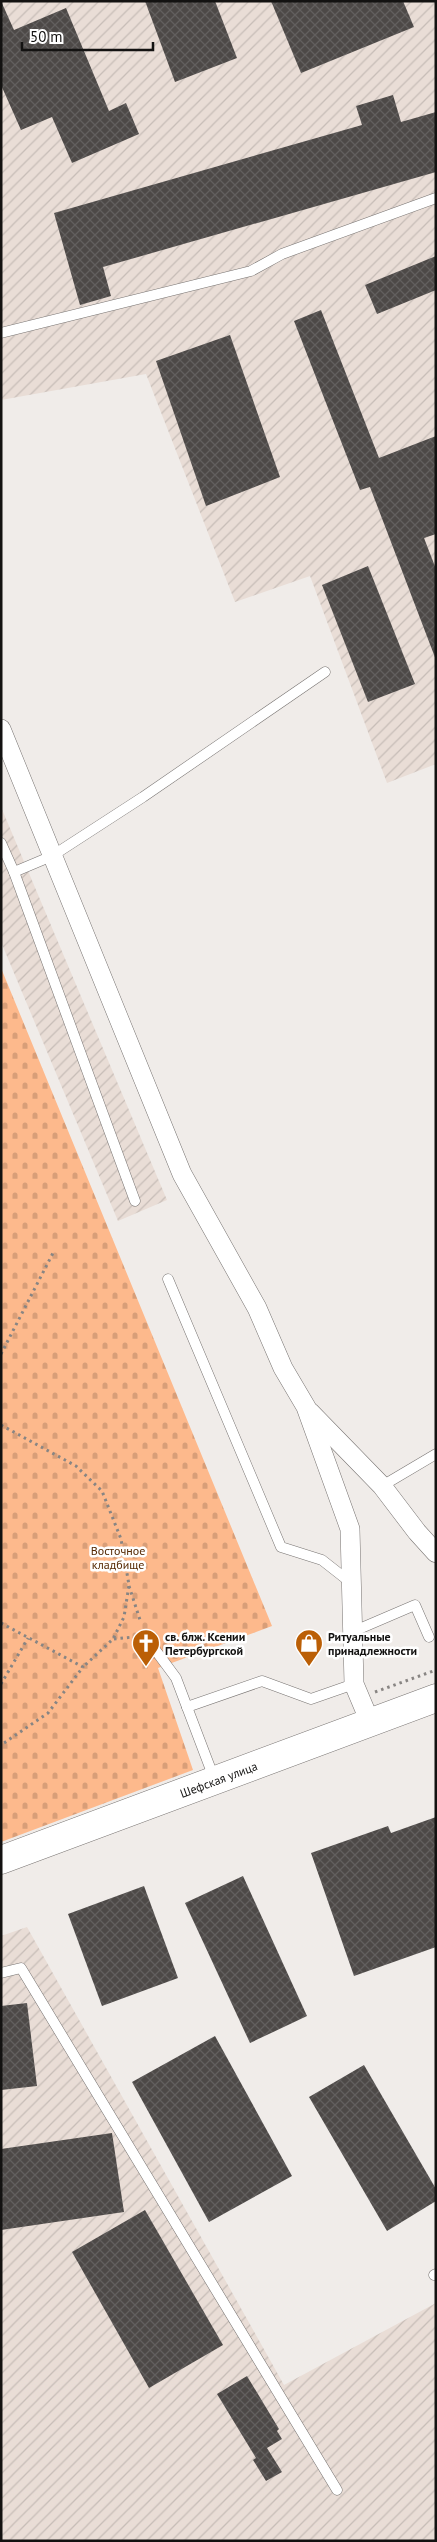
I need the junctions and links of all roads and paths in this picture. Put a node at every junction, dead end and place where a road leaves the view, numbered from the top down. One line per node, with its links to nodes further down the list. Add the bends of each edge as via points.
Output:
1 (436, 198): 2 (lane, via 282,254 250,271)
2 (1, 334)
3 (325, 672): 6 (lane)
4 (1, 729): 6 (street)
5 (1, 843): 7 (lane)
6 (52, 856): 7 (lane); 12 (street, via 182,1174 257,1308 283,1368)
7 (14, 872): 8 (lane)
8 (135, 1201)
9 (54, 1253): 11 (path)
10 (168, 1279): 17 (lane, via 281,1547 322,1560)
11 (1, 1354)
12 (306, 1407): 15 (street); 17 (street, via 350,1529)
13 (1, 1425): 18 (path, via 76,1466 102,1491 121,1540)
14 (436, 1454): 15 (lane)
15 (382, 1486): 16 (street)
16 (436, 1553)
17 (350, 1582): 20 (street)
18 (129, 1586): 21 (path); 24 (path, via 124,1617)
19 (1, 1623): 23 (path)
20 (352, 1632): 22 (lane, via 415,1604); 29 (street)
21 (145, 1636): 24 (path); 30 (lane, via 176,1678)
22 (429, 1637)
23 (28, 1638): 25 (path); 27 (path)
24 (113, 1639): 25 (path)
25 (83, 1667): 31 (path, via 48,1713)
26 (436, 1670): 29 (path)
27 (1, 1684)
28 (436, 1698): 29 (main road, Шефская улица)
29 (361, 1701): 30 (lane, via 311,1699 262,1681); 32 (main road, Шефская улица)
30 (187, 1707): 32 (lane)
31 (1, 1745)
32 (214, 1780): 33 (main road, Шефская улица)
33 (1, 1860)
34 (1, 1973): 35 (lane, via 20,1968)
35 (337, 2490)

